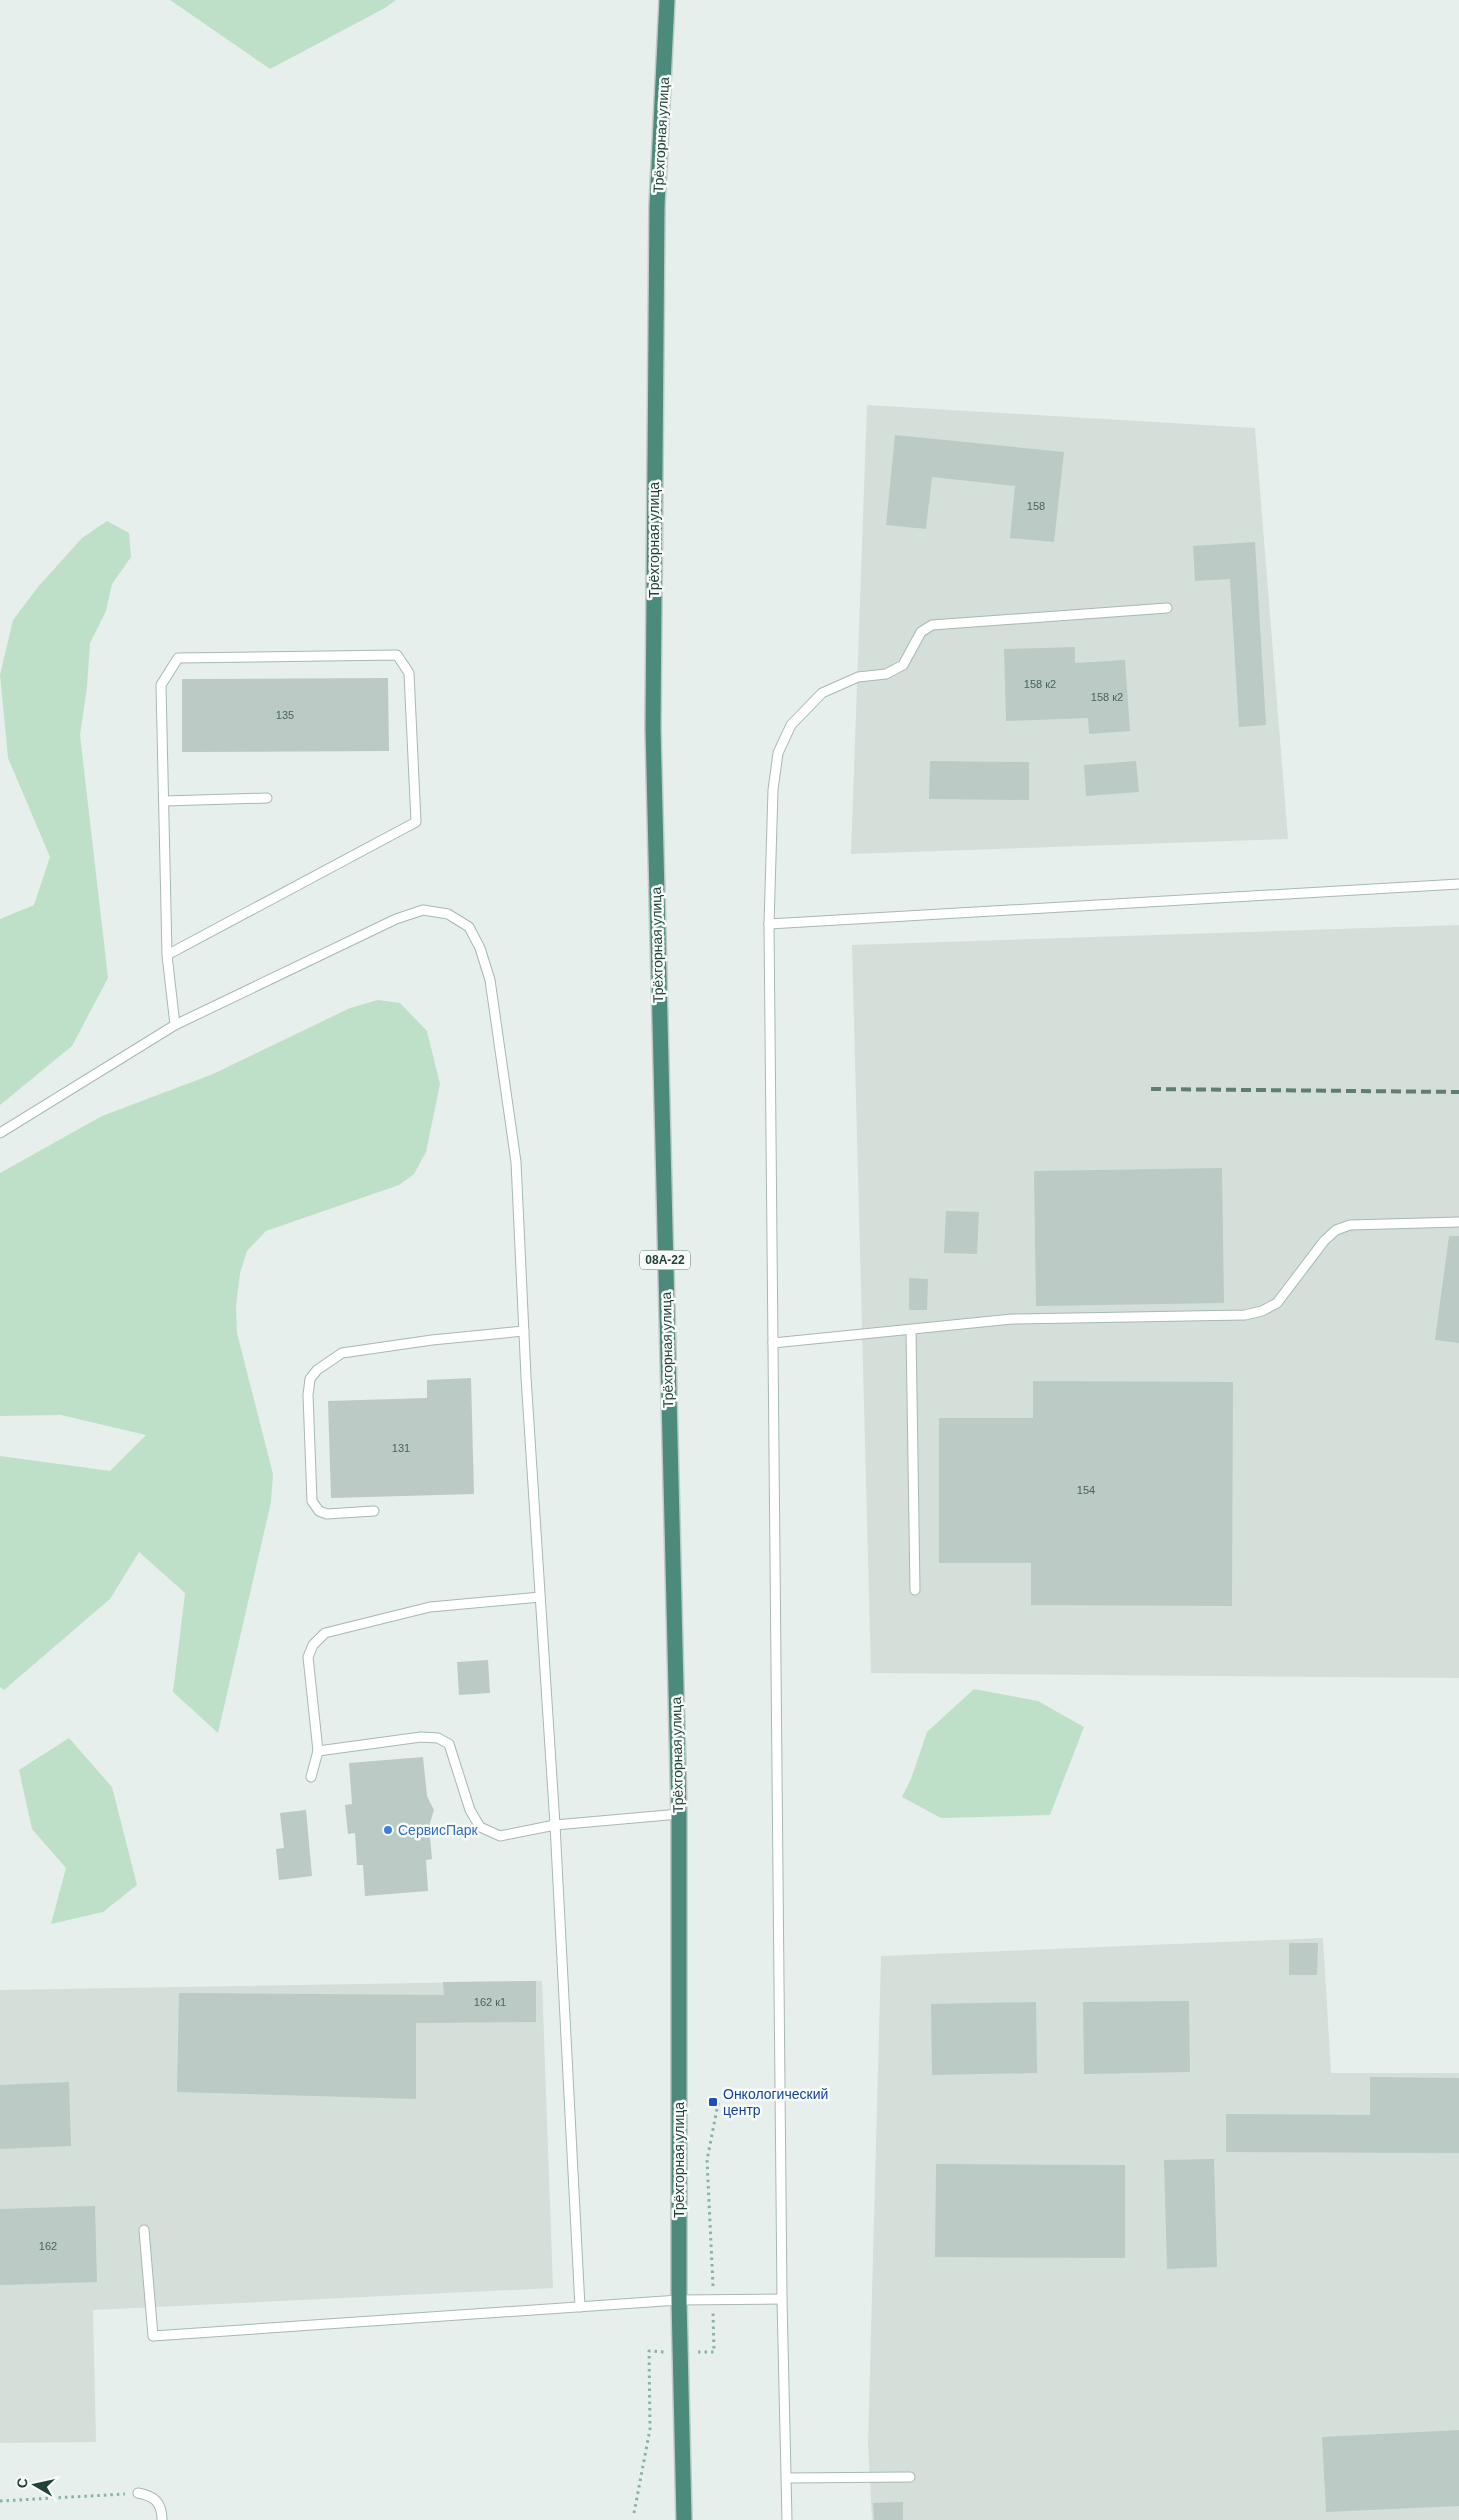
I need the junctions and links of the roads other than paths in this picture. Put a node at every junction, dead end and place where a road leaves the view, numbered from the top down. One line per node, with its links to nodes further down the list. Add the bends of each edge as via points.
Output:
1 (667, 0): 19 (highway, Трёхгорная улица / 08А-22, via 657,206 653,728)
2 (1167, 608): 6 (lane, via 932,625 922,632 903,665 886,674 858,677 822,693 791,725 778,753 773,790)
3 (267, 798): 4 (lane)
4 (164, 801): 7 (lane); 7 (lane, via 161,685 178,658 397,655 410,673 416,822)
5 (1459, 884): 6 (lane)
6 (769, 924): 13 (lane)
7 (167, 955): 8 (lane)
8 (175, 1025): 9 (lane); 12 (lane, via 423,910 448,914 469,927 490,980 516,1162)
9 (0, 1133)
10 (1459, 1222): 11 (lane, via 1350,1225 1336,1230 1277,1303 1244,1315 1012,1319)
11 (910, 1330): 13 (lane); 15 (lane)
12 (524, 1331): 14 (lane, via 342,1353 317,1370 310,1379 308,1395 312,1501 319,1511 327,1514); 16 (lane)
13 (773, 1343): 22 (lane)
14 (374, 1511)
15 (915, 1590)
16 (540, 1597): 17 (lane, via 430,1607 325,1633 313,1645 308,1656); 20 (lane)
17 (318, 1751): 18 (lane); 20 (lane, via 421,1737 438,1738 449,1744 470,1810 480,1827 500,1836)
18 (311, 1777)
19 (679, 1814): 20 (lane); 23 (highway, Трёхгорная улица / 08А-22)
20 (554, 1825): 24 (lane)
21 (144, 2230): 24 (lane, via 153,2336)
22 (782, 2299): 23 (lane); 26 (lane)
23 (679, 2300): 24 (lane); 29 (highway, Трёхгорная улица / 08А-22)
24 (580, 2307)
25 (910, 2477): 26 (lane)
26 (787, 2478): 30 (lane)
27 (138, 2493): 28 (lane, via 154,2498 160,2505)
28 (162, 2520)
29 (684, 2520)
30 (787, 2520)

